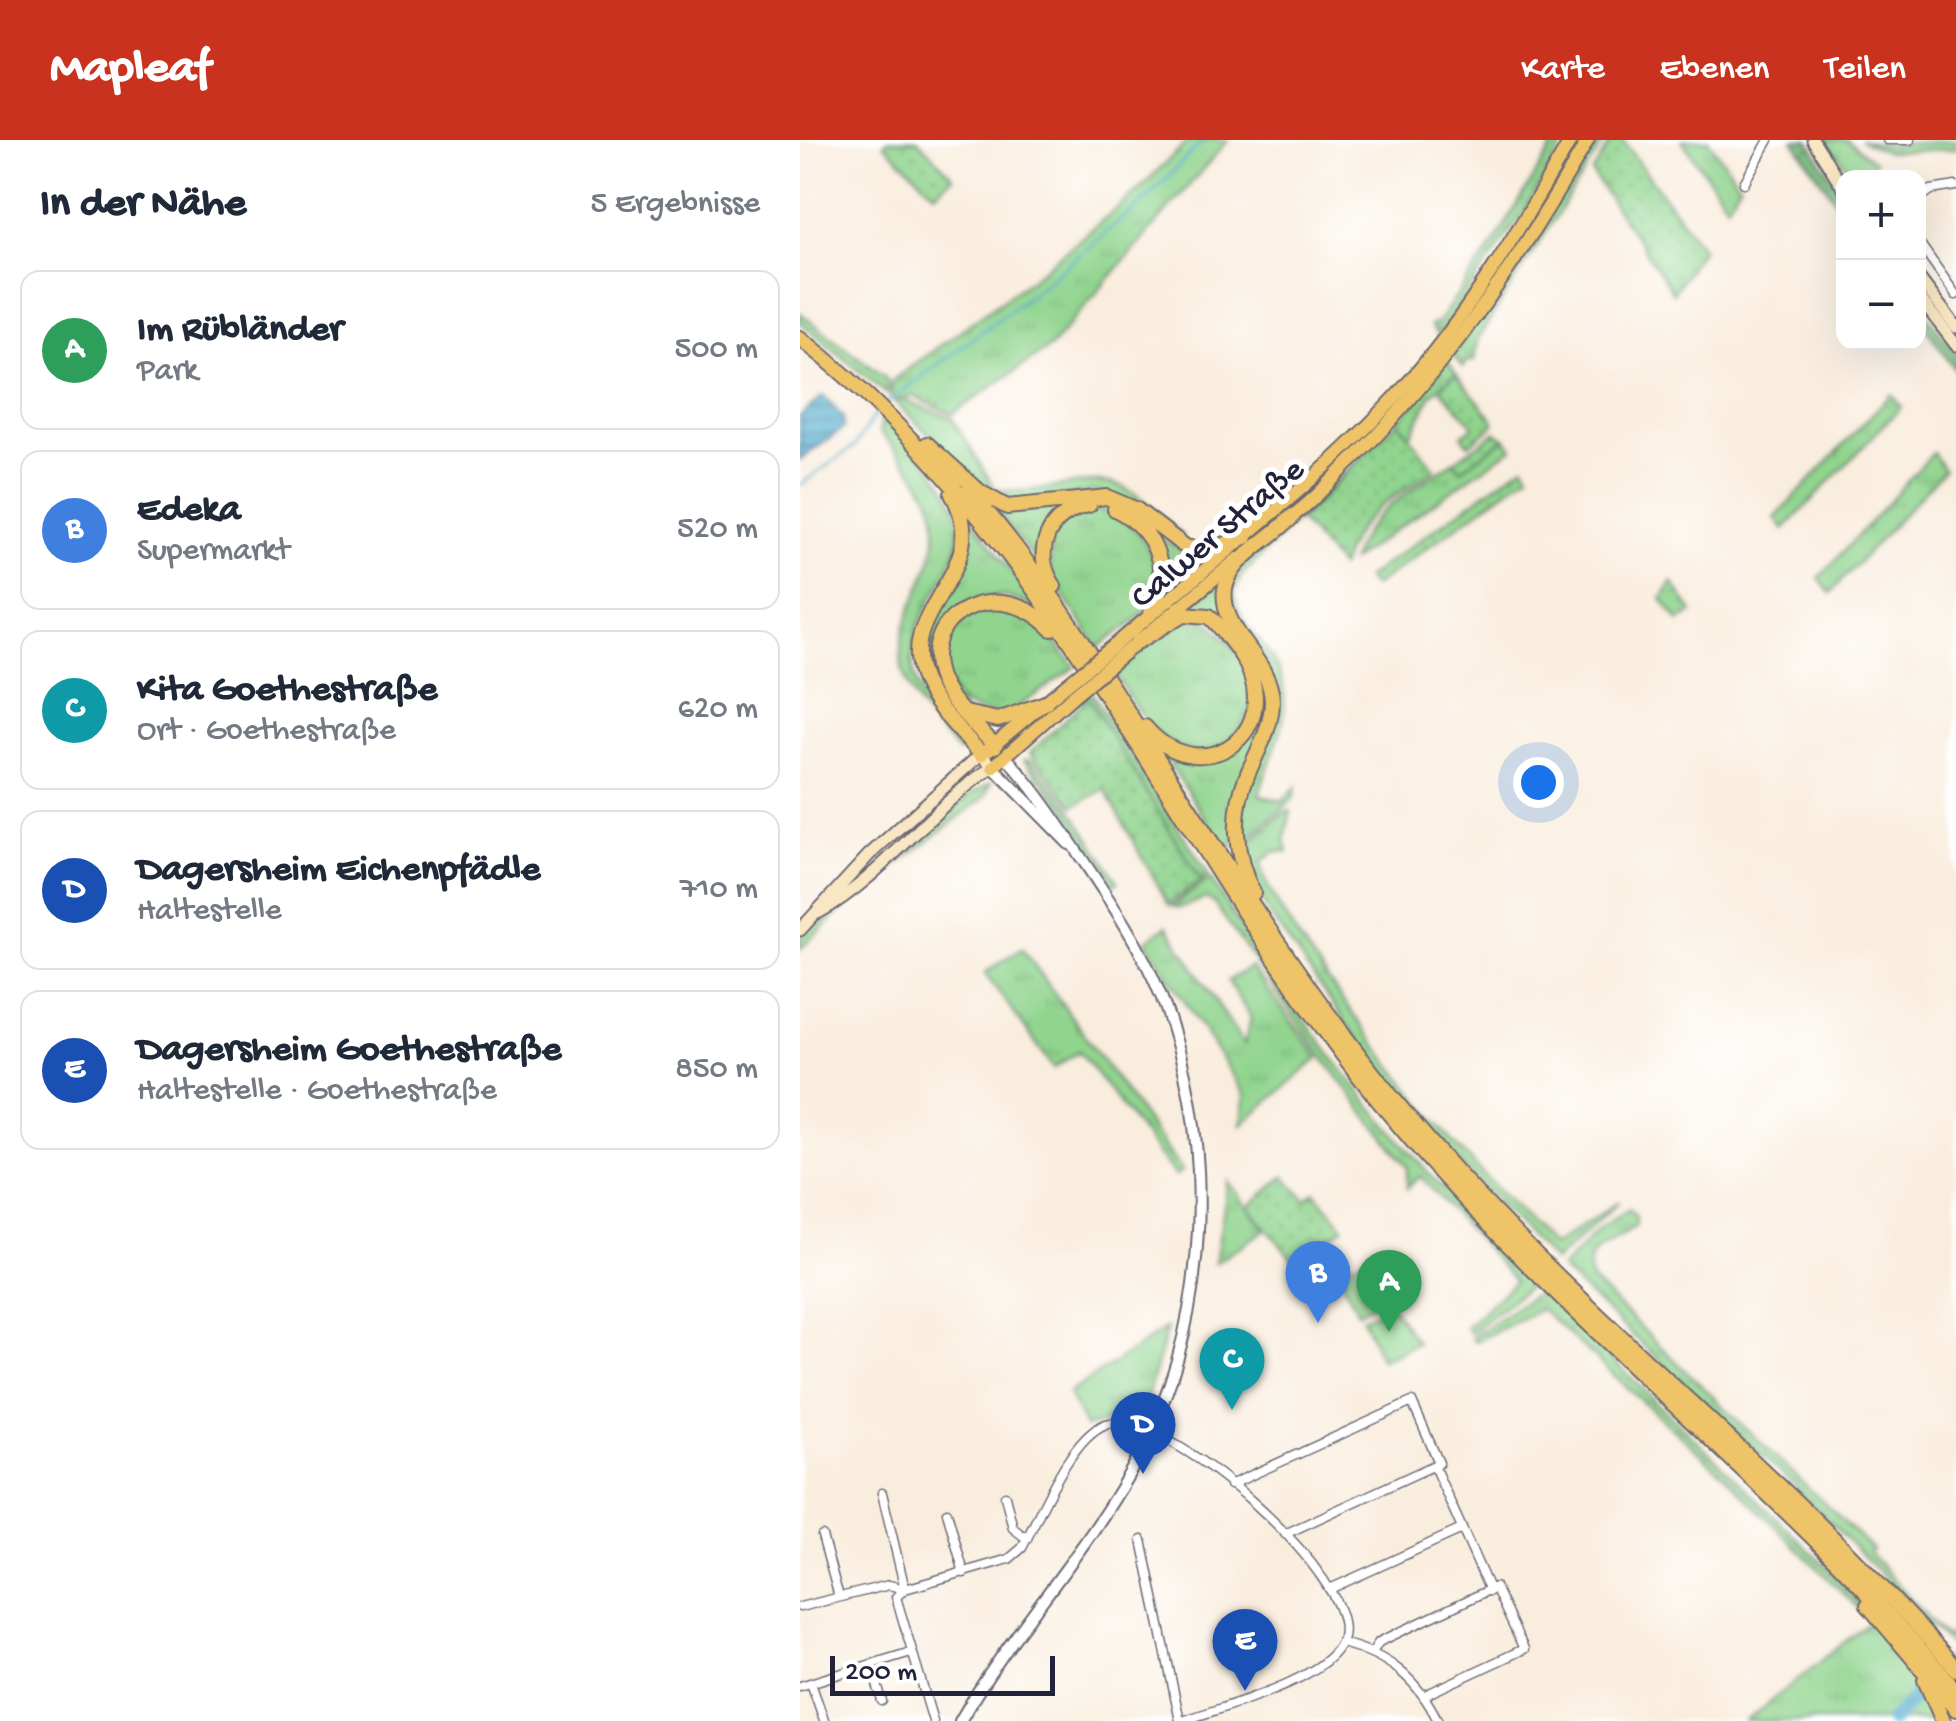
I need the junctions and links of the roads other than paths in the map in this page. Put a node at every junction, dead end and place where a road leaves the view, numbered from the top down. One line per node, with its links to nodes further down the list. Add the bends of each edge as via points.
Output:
1 (1571, 140): 26 (main road, Calwer Straße, via 1492,271 1424,364 1350,444)
2 (1588, 140): 25 (main road, Calwer Straße, via 1502,278 1432,372 1360,454)
3 (1770, 140): 10 (street)
4 (1813, 140): 9 (main road)
5 (1821, 140): 8 (main road)
6 (1887, 140): 7 (street)
7 (1910, 140)
8 (1840, 170)
9 (1836, 176)
10 (1744, 183)
11 (1956, 186): 12 (street)
12 (1926, 193)
13 (1926, 252): 15 (street)
14 (1926, 288): 17 (main road)
15 (1956, 295)
16 (1926, 306): 20 (main road)
17 (1956, 327)
18 (800, 330): 21 (highway)
19 (800, 338): 21 (highway)
20 (1956, 345)
21 (873, 394): 22 (highway)
22 (896, 418): 23 (highway); 24 (highway)
23 (928, 444): 26 (highway, via 980,492 1007,506 1107,498 1137,510 1187,548); 28 (highway)
24 (937, 468): 32 (highway, via 1043,604); 36 (highway, via 959,506 965,542 928,614 918,658 932,696)
25 (1293, 516): 29 (main road, Calwer Straße); 41 (highway, via 1234,568 1226,588 1230,616 1263,664 1270,688 1268,728 1242,788 1236,835 1244,876)
26 (1246, 537): 27 (main road, Calwer Straße)
27 (1150, 614): 28 (highway, via 1163,583 1152,542 1128,515 1088,505 1059,520 1042,552); 30 (main road, Calwer Straße)
28 (1071, 622): 34 (highway)
29 (1139, 641): 30 (main road, Calwer Straße); 34 (highway, via 1184,614 1209,616 1254,674 1256,709 1228,748 1196,754 1164,744)
30 (1118, 651): 31 (main road, Calwer Straße, bridge)
31 (1070, 690): 33 (main road, Calwer Straße); 36 (main road, Calwer Straße)
32 (1104, 697): 35 (highway, via 1042,618 995,600 965,609 940,641 941,681); 62 (highway, via 1293,988 1409,1137 1548,1285 1812,1534)
33 (1046, 702): 35 (highway, via 998,720); 36 (main road, Calwer Straße)
34 (1122, 703): 41 (highway)
35 (964, 712): 36 (highway)
36 (994, 752): 37 (main road, Calwer Straße); 38 (street, via 1060,820); 39 (main road, Calwer Straße, via 870,855)
37 (993, 767): 38 (street); 39 (main road, Calwer Straße)
38 (1077, 851): 42 (street, via 1161,996 1193,1117 1196,1262 1183,1334)
39 (818, 912): 40 (main road, Calwer Straße)
40 (800, 930)
41 (1272, 934): 62 (highway, via 1372,1072 1477,1195 1808,1512)
42 (1151, 1432): 44 (street); 51 (street, via 1112,1422 1088,1435); 73 (street, via 1094,1532)
43 (1437, 1465): 44 (street, via 1412,1402); 48 (street); 49 (street)
44 (1230, 1485): 49 (street)
45 (882, 1494): 55 (street)
46 (1005, 1496): 51 (street, via 1013,1528)
47 (947, 1512): 53 (street)
48 (1462, 1529): 54 (street); 56 (street)
49 (1286, 1534): 54 (street)
50 (822, 1536): 57 (street)
51 (1028, 1539): 53 (street, via 1009,1559)
52 (1142, 1540): 71 (street)
53 (964, 1573): 55 (street)
54 (1332, 1588): 59 (street, via 1343,1613)
55 (905, 1589): 57 (street, via 889,1585); 61 (street, via 896,1598)
56 (1492, 1589): 60 (street, via 1379,1642); 67 (street, via 1524,1649)
57 (839, 1596): 58 (street)
58 (800, 1607)
59 (1342, 1643): 60 (street); 71 (street, via 1308,1674)
60 (1373, 1651): 67 (street)
61 (911, 1652): 63 (street); 72 (street)
62 (1923, 1656): 64 (highway); 69 (highway); 69 (highway)
63 (871, 1664): 65 (street); 68 (street)
64 (1956, 1669)
65 (811, 1683): 66 (street); 70 (street)
66 (800, 1686)
67 (1423, 1696): 74 (street)
68 (882, 1700)
69 (1949, 1703)
70 (824, 1720)
71 (1185, 1720)
72 (933, 1721)
73 (960, 1721)
74 (1438, 1721)

